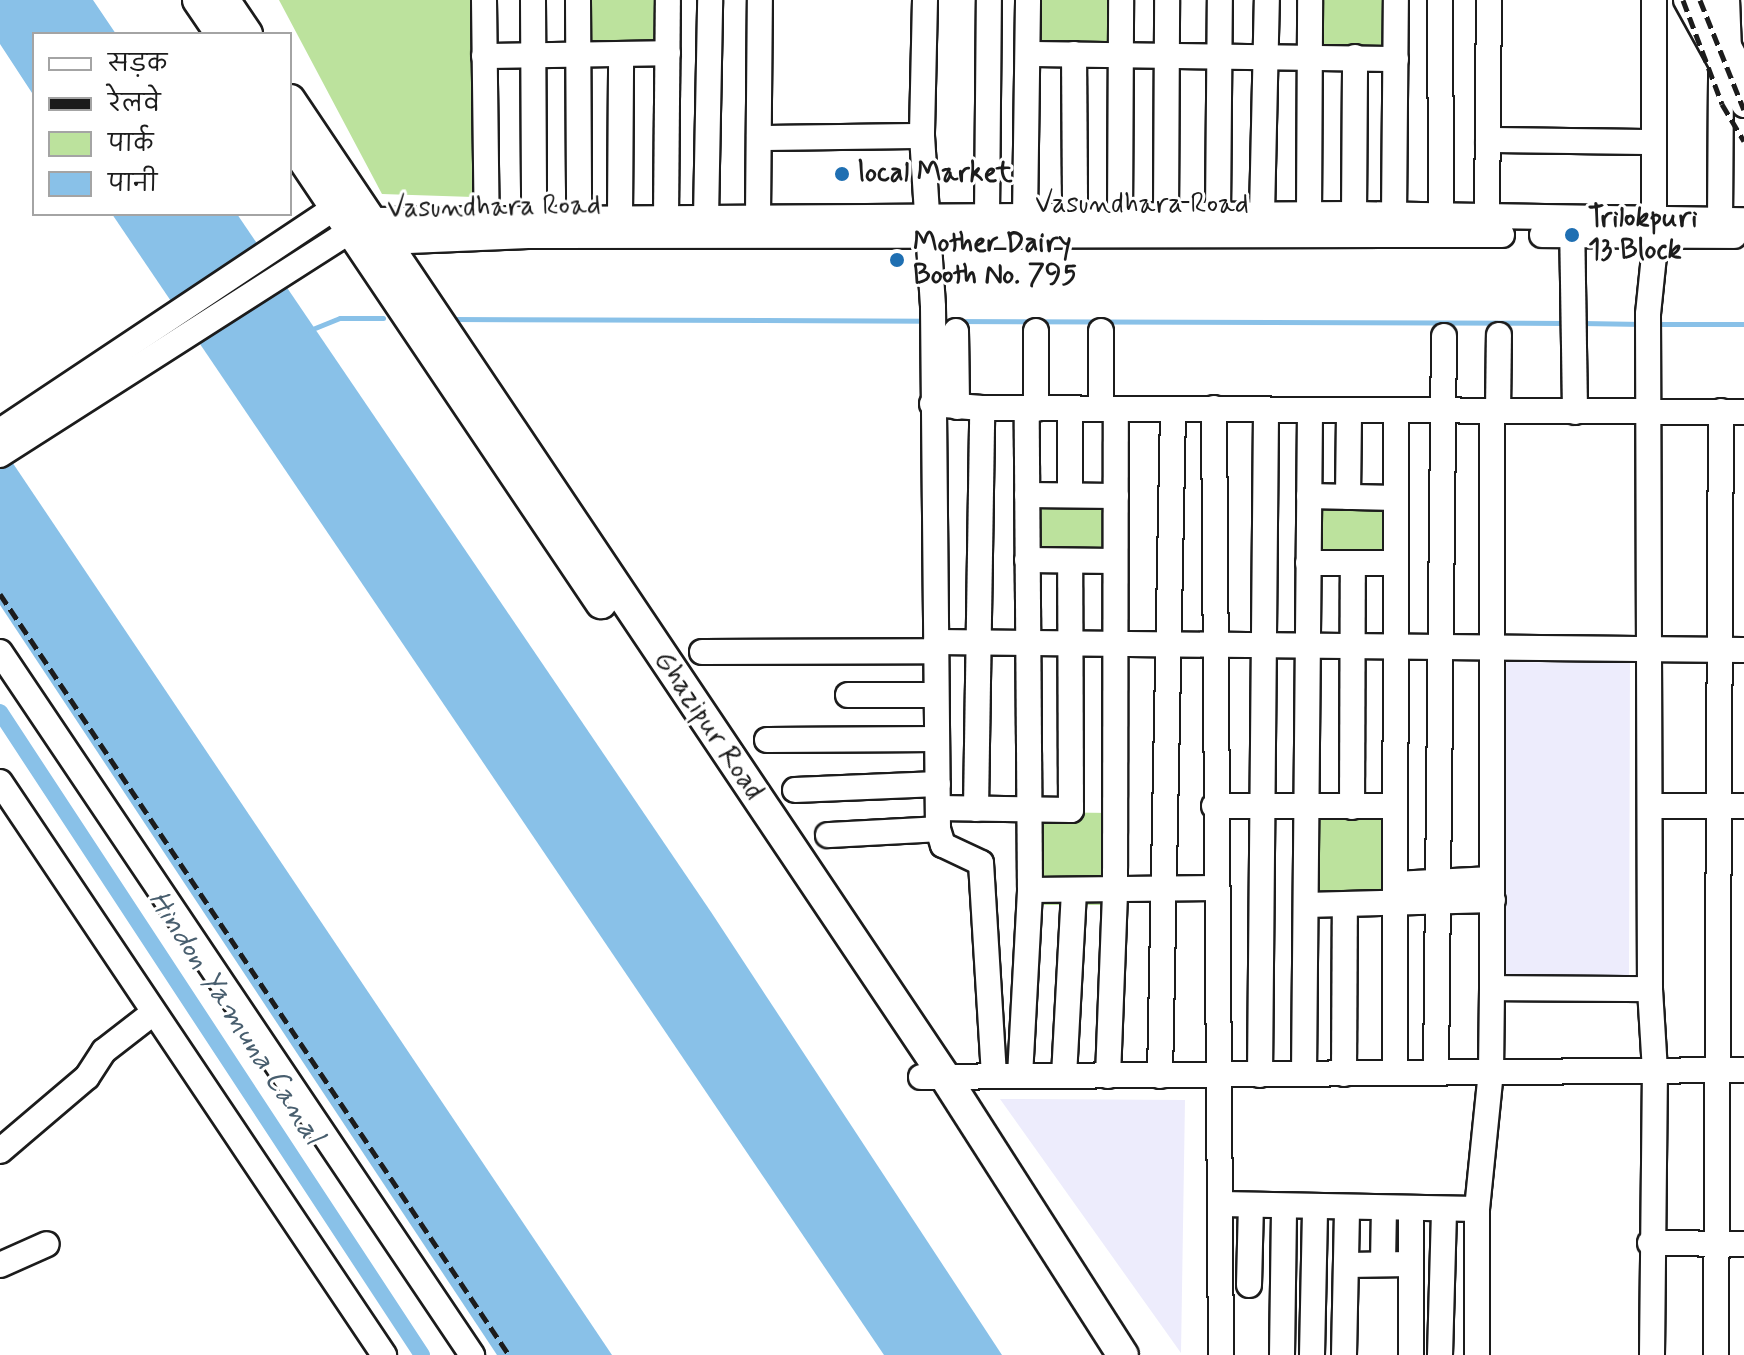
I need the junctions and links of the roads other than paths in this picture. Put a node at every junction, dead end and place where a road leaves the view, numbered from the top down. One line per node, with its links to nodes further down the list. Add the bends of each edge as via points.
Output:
1 (198, 0): 24 (main road)
2 (224, 0): 25 (main road)
3 (484, 0): 34 (street)
4 (533, 0): 30 (street)
5 (578, 0): 31 (street)
6 (668, 0): 26 (street)
7 (710, 0): 64 (street)
8 (760, 0): 44 (street)
9 (925, 0): 43 (street)
10 (989, 0): 55 (street)
11 (1028, 0): 28 (street)
12 (1121, 0): 32 (street)
13 (1167, 0): 35 (street)
14 (1220, 0): 33 (street)
15 (1267, 0): 36 (street)
16 (1310, 0): 37 (street)
17 (1396, 0): 39 (street)
18 (1440, 0): 60 (street)
19 (1489, 0): 45 (street)
20 (1654, 0): 47 (street)
21 (1686, 0): 40 (street)
22 (1705, 0): 40 (street)
23 (1727, 0): 40 (street)
24 (220, 32)
25 (246, 32)
26 (668, 53): 27 (street); 61 (street)
27 (621, 54): 31 (street); 53 (street)
28 (1028, 54): 29 (street); 62 (street)
29 (1074, 54): 32 (street); 56 (street)
30 (533, 55): 31 (street); 34 (street); 52 (street)
31 (578, 55): 51 (street)
32 (1121, 55): 35 (street); 63 (street)
33 (1220, 55): 35 (street); 36 (street); 48 (street)
34 (484, 56): 71 (street)
35 (1166, 56): 57 (street)
36 (1266, 57): 37 (street); 49 (street)
37 (1310, 57): 38 (street); 58 (street)
38 (1355, 57): 39 (street); 50 (street)
39 (1396, 59): 59 (street)
40 (1731, 65): 42 (street); 66 (street)
41 (292, 104): 67 (main road, Ghazipur Road)
42 (1744, 105)
43 (922, 136): 44 (street); 68 (street)
44 (759, 138): 54 (street)
45 (1488, 140): 47 (street); 65 (street)
46 (292, 142): 67 (main road, Ghazipur Road)
47 (1652, 142): 70 (street)
48 (1218, 214): 49 (street, Vasundhara Road); 57 (street, Vasundhara Road)
49 (1262, 214): 58 (street, Vasundhara Road)
50 (1354, 214): 58 (street, Vasundhara Road); 59 (street, Vasundhara Road)
51 (579, 215): 52 (street, Vasundhara Road); 53 (street, Vasundhara Road)
52 (534, 216): 71 (street, Vasundhara Road)
53 (620, 216): 61 (street, Vasundhara Road)
54 (758, 216): 64 (street, Vasundhara Road); 68 (street, Vasundhara Road)
55 (987, 216): 62 (street, Vasundhara Road); 68 (street, Vasundhara Road)
56 (1075, 216): 62 (street, Vasundhara Road); 63 (street, Vasundhara Road)
57 (1166, 216): 63 (street, Vasundhara Road)
58 (1309, 216)
59 (1394, 216): 60 (street, Vasundhara Road)
60 (1441, 216): 65 (street, Vasundhara Road)
61 (666, 217): 64 (street, Vasundhara Road)
62 (1025, 217)
63 (1120, 217)
64 (706, 218)
65 (1487, 219): 69 (street, Vasundhara Road)
66 (1732, 221): 70 (street, Vasundhara Road)
67 (360, 225): 71 (street, Vasundhara Road); 95 (street, via 293,250); 171 (main road, Ghazipur Road)
68 (926, 226): 69 (street, Vasundhara Road); 71 (street, Vasundhara Road); 78 (street)
69 (1572, 227): 70 (street, Vasundhara Road); 93 (street)
70 (1654, 227): 72 (street, Vasundhara Road); 94 (street)
71 (487, 228)
72 (1744, 236)
73 (956, 331): 79 (street)
74 (1036, 331): 81 (street)
75 (1101, 331): 84 (street)
76 (1499, 335): 92 (street)
77 (1444, 336): 90 (street)
78 (932, 404): 79 (street); 108 (street)
79 (957, 407): 80 (street)
80 (982, 408): 81 (street); 109 (street)
81 (1032, 408): 83 (street); 96 (street)
82 (1214, 408): 85 (street); 87 (street); 114 (street)
83 (1070, 409): 84 (street); 97 (street)
84 (1108, 409): 85 (street); 98 (street)
85 (1173, 410): 113 (street)
86 (1310, 410): 87 (street); 88 (street); 99 (street)
87 (1266, 411): 115 (street)
88 (1349, 411): 89 (street); 100 (street)
89 (1396, 411): 90 (street); 101 (street)
90 (1444, 411): 92 (street); 119 (street)
91 (1733, 411): 94 (street); 121 (street)
92 (1495, 412): 93 (street); 120 (street)
93 (1575, 412): 94 (street)
94 (1649, 413): 122 (street)
95 (6, 439)
96 (1027, 495): 97 (street); 102 (street)
97 (1070, 495): 98 (street)
98 (1116, 496): 104 (street)
99 (1309, 496): 100 (street); 105 (street)
100 (1348, 497): 101 (street)
101 (1396, 498): 106 (street)
102 (1027, 560): 103 (street); 110 (street)
103 (1070, 561): 104 (street); 111 (street)
104 (1115, 561): 112 (street)
105 (1308, 563): 107 (street); 116 (street)
106 (1396, 563): 107 (street); 118 (street)
107 (1353, 564): 117 (street)
108 (936, 646): 109 (street); 124 (street); 126 (street)
109 (979, 646): 110 (street); 140 (street)
110 (1027, 646): 111 (street); 141 (street)
111 (1071, 647): 112 (street); 141 (street, via 1071,810)
112 (1115, 647): 113 (street); 146 (street)
113 (1168, 648): 114 (street); 147 (street)
114 (1212, 648): 115 (street); 132 (street)
115 (1264, 648): 116 (street); 133 (street)
116 (1308, 648): 117 (street); 134 (street)
117 (1353, 649): 118 (street); 139 (street)
118 (1396, 649): 119 (street); 135 (street)
119 (1441, 649): 120 (street); 149 (street)
120 (1492, 650): 122 (street); 148 (street)
121 (1732, 650): 122 (street); 131 (street)
122 (1649, 651): 136 (street)
123 (0, 652): 194 (street)
124 (702, 652)
125 (848, 695): 126 (street)
126 (936, 695): 127 (street)
127 (937, 739): 128 (street); 138 (street)
128 (767, 740)
129 (795, 790): 138 (street)
130 (4, 799): 155 (street)
131 (1719, 805): 136 (street); 137 (street); 156 (street)
132 (1214, 806): 133 (street); 143 (street)
133 (1262, 806): 134 (street); 166 (street)
134 (1306, 806): 139 (street); 151 (street)
135 (1395, 806): 139 (street); 150 (street)
136 (1650, 806): 154 (street)
137 (1744, 806)
138 (938, 807): 140 (street); 142 (street); 162 (street, via 943,845 981,863)
139 (1352, 807)
140 (976, 809): 141 (street)
141 (1028, 810): 144 (street)
142 (828, 835)
143 (1216, 888): 147 (street); 163 (street)
144 (1030, 890): 145 (street); 167 (street)
145 (1074, 890): 146 (street); 168 (street)
146 (1115, 890): 147 (street); 169 (street)
147 (1165, 890): 170 (street)
148 (1492, 890): 149 (street); 153 (street)
149 (1438, 892): 150 (street); 161 (street)
150 (1396, 894): 152 (street); 160 (street)
151 (1306, 905): 152 (street); 164 (street)
152 (1345, 906): 165 (street)
153 (1492, 988): 154 (street); 159 (street)
154 (1650, 989): 158 (street)
155 (153, 1013): 172 (street, via 104,1051 87,1077); 193 (street)
156 (1718, 1069): 157 (street); 158 (street); 184 (street)
157 (1744, 1070)
158 (1655, 1071): 159 (street); 182 (street)
159 (1491, 1072): 161 (street); 181 (street)
160 (1395, 1073): 161 (street); 165 (street)
161 (1436, 1073)
162 (994, 1074): 167 (street); 171 (street)
163 (1216, 1074): 166 (street); 170 (street); 173 (street)
164 (1304, 1074): 165 (street); 166 (street)
165 (1344, 1074)
166 (1260, 1075)
167 (1020, 1076): 168 (street)
168 (1064, 1076): 169 (street)
169 (1108, 1076): 170 (street)
170 (1160, 1076)
171 (933, 1077): 195 (main road, Ghazipur Road); 196 (main road, Ghazipur Road)
172 (0, 1151)
173 (1221, 1204): 174 (street); 190 (street)
174 (1251, 1205): 175 (street); 191 (street)
175 (1284, 1206): 176 (street); 192 (street)
176 (1315, 1207): 177 (street); 199 (street)
177 (1347, 1207): 178 (street); 189 (street)
178 (1384, 1208): 179 (street); 186 (street)
179 (1411, 1208): 180 (street); 187 (street)
180 (1444, 1209): 181 (street); 202 (street)
181 (1477, 1209): 203 (street)
182 (1650, 1243): 184 (street); 204 (street)
183 (47, 1244): 188 (street)
184 (1717, 1244): 185 (street); 205 (street)
185 (1744, 1244)
186 (1383, 1264): 187 (street); 189 (street)
187 (1411, 1264): 201 (street)
188 (0, 1265)
189 (1346, 1265): 200 (street)
190 (1221, 1285): 191 (street); 197 (street)
191 (1249, 1285): 192 (street)
192 (1283, 1286): 198 (street)
193 (384, 1355)
194 (472, 1355)
195 (1100, 1355)
196 (1123, 1355)
197 (1221, 1355)
198 (1282, 1355)
199 (1312, 1355)
200 (1344, 1355)
201 (1411, 1355)
202 (1440, 1355)
203 (1477, 1355)
204 (1652, 1355)
205 (1716, 1355)

